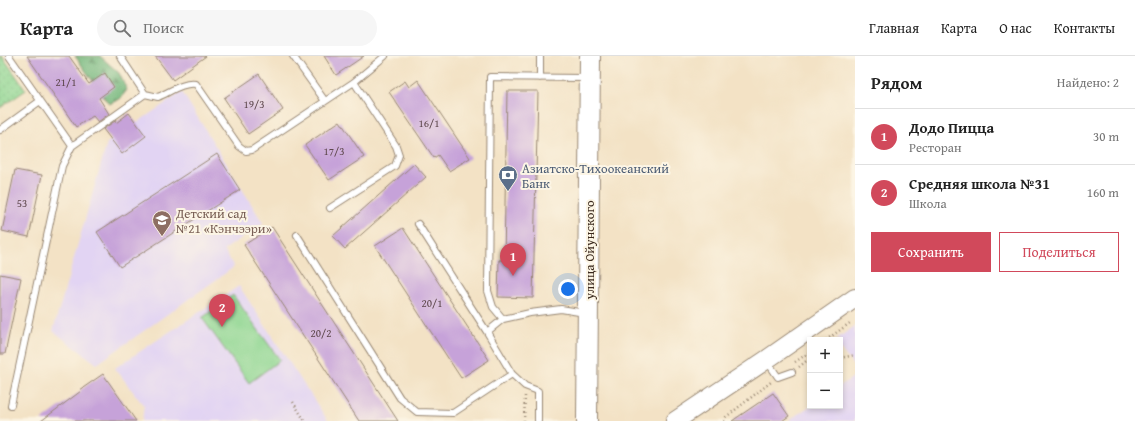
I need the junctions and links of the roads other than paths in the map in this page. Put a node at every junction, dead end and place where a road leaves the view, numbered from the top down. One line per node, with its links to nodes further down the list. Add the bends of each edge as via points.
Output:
1 (9, 56): 11 (lane)
2 (120, 56): 10 (lane)
3 (293, 56): 12 (lane)
4 (385, 56): 9 (lane)
5 (540, 56): 7 (lane)
6 (590, 56): 8 (main road, улица Ойунского)
7 (540, 78): 8 (lane); 20 (lane, via 490,77 488,291 493,307)
8 (590, 78): 19 (main road, улица Ойунского)
9 (354, 82): 12 (lane); 15 (lane, via 396,146 399,155 395,166)
10 (145, 94): 12 (lane, via 158,97 190,83 196,84 239,146 246,151 252,150); 14 (lane)
11 (40, 101): 13 (lane); 14 (lane)
12 (325, 102)
13 (0, 130)
14 (72, 146): 25 (lane, via 62,166)
15 (330, 208)
16 (418, 224): 21 (lane)
17 (297, 234): 24 (lane, via 400,398 417,412 453,413)
18 (855, 298): 22 (street)
19 (588, 313): 20 (lane, via 561,309); 27 (main road, улица Ойунского)
20 (503, 319): 21 (lane)
21 (487, 332): 24 (lane)
22 (766, 360): 23 (lane, via 778,377); 28 (street)
23 (792, 372)
24 (512, 374): 26 (lane, via 525,386 538,391)
25 (11, 405)
26 (538, 421)
27 (587, 421)
28 (675, 421)

